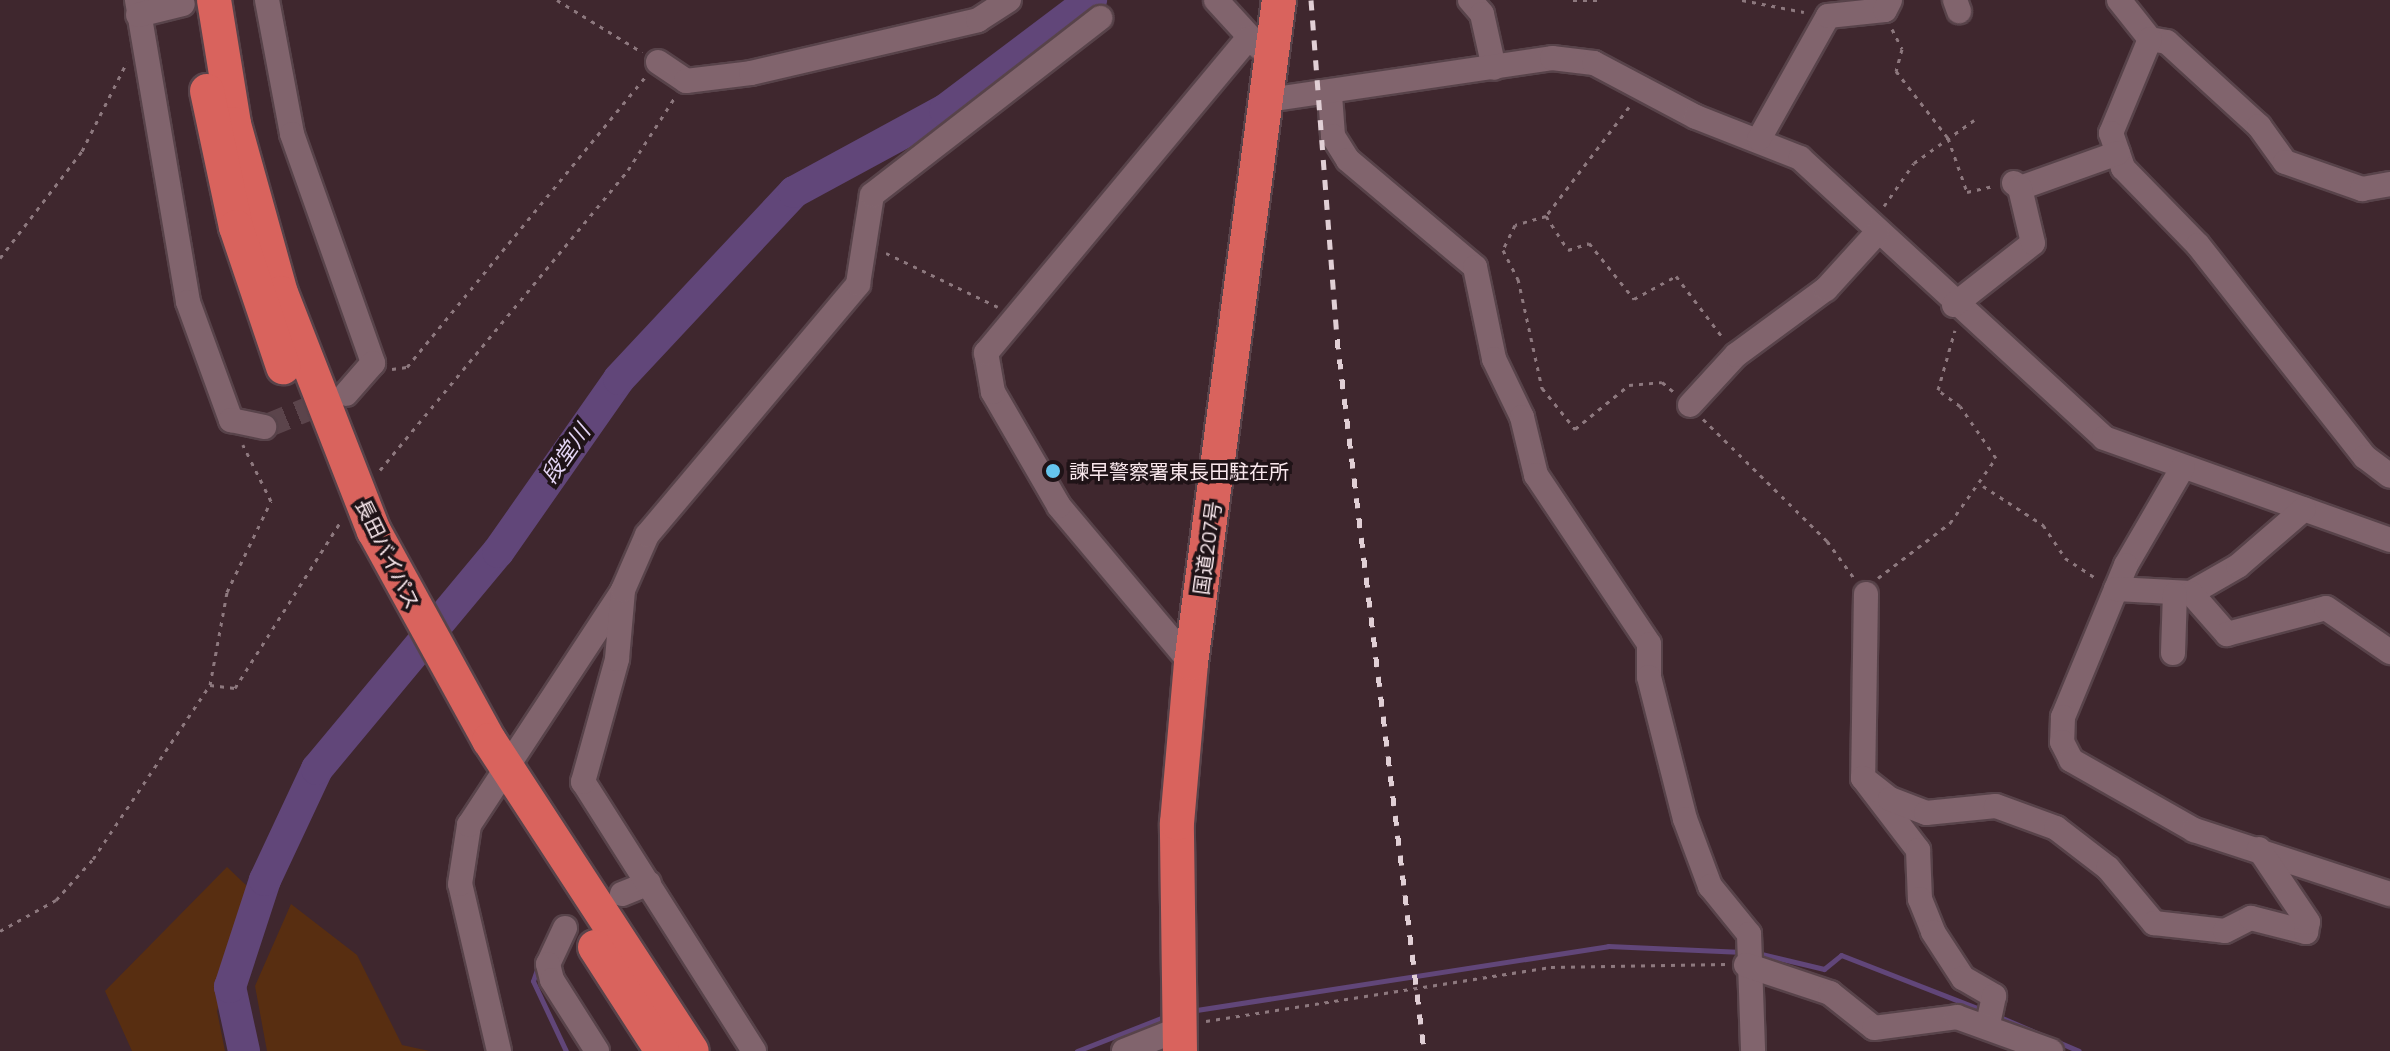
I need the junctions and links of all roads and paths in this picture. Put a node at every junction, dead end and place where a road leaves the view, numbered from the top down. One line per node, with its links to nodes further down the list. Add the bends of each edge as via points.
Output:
1 (267, 0): 37 (street, via 292,134)
2 (557, 0): 18 (path)
3 (1009, 0): 20 (street, via 978,20 907,38)
4 (1216, 0): 17 (street)
5 (1279, 0): 17 (highway, 国道207号)
6 (1470, 0): 19 (street, via 1482,14)
7 (1573, 0): 8 (path)
8 (1600, 0)
9 (1742, 0): 14 (path)
10 (2119, 0): 16 (street)
11 (195, 2): 13 (street); 46 (highway, 長田バイパス, via 214,145 236,227)
12 (1886, 5): 14 (street); 25 (path, via 1902,49 1896,71)
13 (139, 16): 33 (path, via 82,151); 40 (street, via 188,302)
14 (1828, 16): 26 (street)
15 (1100, 18): 32 (street, via 888,177 872,195)
16 (2150, 39): 27 (street, via 2111,133); 28 (street, via 2167,42 2259,126 2285,162 2362,189)
17 (1261, 48): 23 (highway, 国道207号); 35 (street)
18 (658, 62): 20 (street); 37 (path, via 407,367)
19 (1494, 68): 21 (street, via 1552,58 1594,63); 22 (street)
20 (686, 81): 46 (path, via 628,170)
21 (1651, 89): 26 (street, via 1696,117); 30 (path, via 1618,116)
22 (1330, 95): 23 (street); 64 (street, via 1333,136 1348,160 1475,267 1494,359 1522,417 1536,475 1649,644 1649,677 1685,819 1710,886)
23 (1268, 100): 54 (highway, 国道207号)
24 (1974, 120): 25 (path)
25 (1948, 138): 29 (path, via 1967,192); 31 (path, via 1914,163)
26 (1759, 139): 31 (street, via 1800,158)
27 (2118, 153): 29 (street); 43 (street, via 2139,191 2198,245)
28 (2390, 184)
29 (2017, 185): 34 (street, via 2033,243)
30 (1546, 216): 36 (path, via 1568,250 1589,243 1634,299 1676,276); 39 (path, via 1515,225 1503,250 1518,279 1542,388 1575,429 1629,385 1662,382)
31 (1872, 228): 34 (street); 36 (street, via 1826,289)
32 (869, 245): 35 (path); 49 (street, via 858,284 647,535)
33 (0, 258)
34 (1957, 309): 42 (street, via 2104,438); 44 (path, via 1938,390 1992,446 1996,458 1985,468)
35 (1012, 314): 54 (street, via 986,353 993,392 1059,506)
36 (1736, 355): 39 (street)
37 (373, 363): 38 (street)
38 (346, 394)
39 (1690, 405): 50 (path, via 1827,541)
40 (231, 420): 41 (street); 55 (path, via 271,501 227,592)
41 (264, 427)
42 (2183, 467): 45 (street); 48 (street)
43 (2388, 472)
44 (1983, 486): 48 (path, via 2043,525 2065,558); 50 (path)
45 (2304, 509): 47 (street); 51 (street, via 2238,566)
46 (359, 524): 55 (path, via 235,688); 56 (highway, 長田バイパス)
47 (2390, 540)
48 (2116, 589): 51 (street); 58 (street, via 2063,717 2062,742 2071,760 2194,830)
49 (623, 590): 56 (street, via 524,745); 59 (street, via 617,659 583,782)
50 (1866, 594): 57 (street)
51 (2183, 594): 52 (street, via 2227,634 2326,608); 53 (street)
52 (2390, 652)
53 (2173, 653)
54 (1191, 663): 66 (highway, 国道207号, via 1177,823)
55 (210, 685): 63 (path, via 93,859 56,900)
56 (489, 761): 67 (street, via 469,825 460,884); 69 (highway, 長田バイパス); 70 (highway, 長田バイパス)
57 (1863, 778): 58 (street, via 1890,799 1926,813 1996,806 2056,828 2108,868 2154,923 2225,931 2251,918 2306,932 2308,922); 65 (street, via 1918,850 1920,899 1933,932)
58 (2259, 849): 61 (street)
59 (649, 883): 60 (street); 71 (street)
60 (622, 894)
61 (2390, 894)
62 (565, 928): 68 (street, via 548,964 552,980)
63 (0, 931)
64 (1747, 956): 65 (street, via 1830,993 1874,1028); 66 (path, via 1551,967 1322,998); 73 (street)
65 (1990, 1012): 74 (street)
66 (1179, 1027): 72 (street)
67 (499, 1051)
68 (597, 1051)
69 (662, 1051)
70 (692, 1051)
71 (754, 1051)
72 (1124, 1051)
73 (1753, 1051)
74 (2051, 1051)

